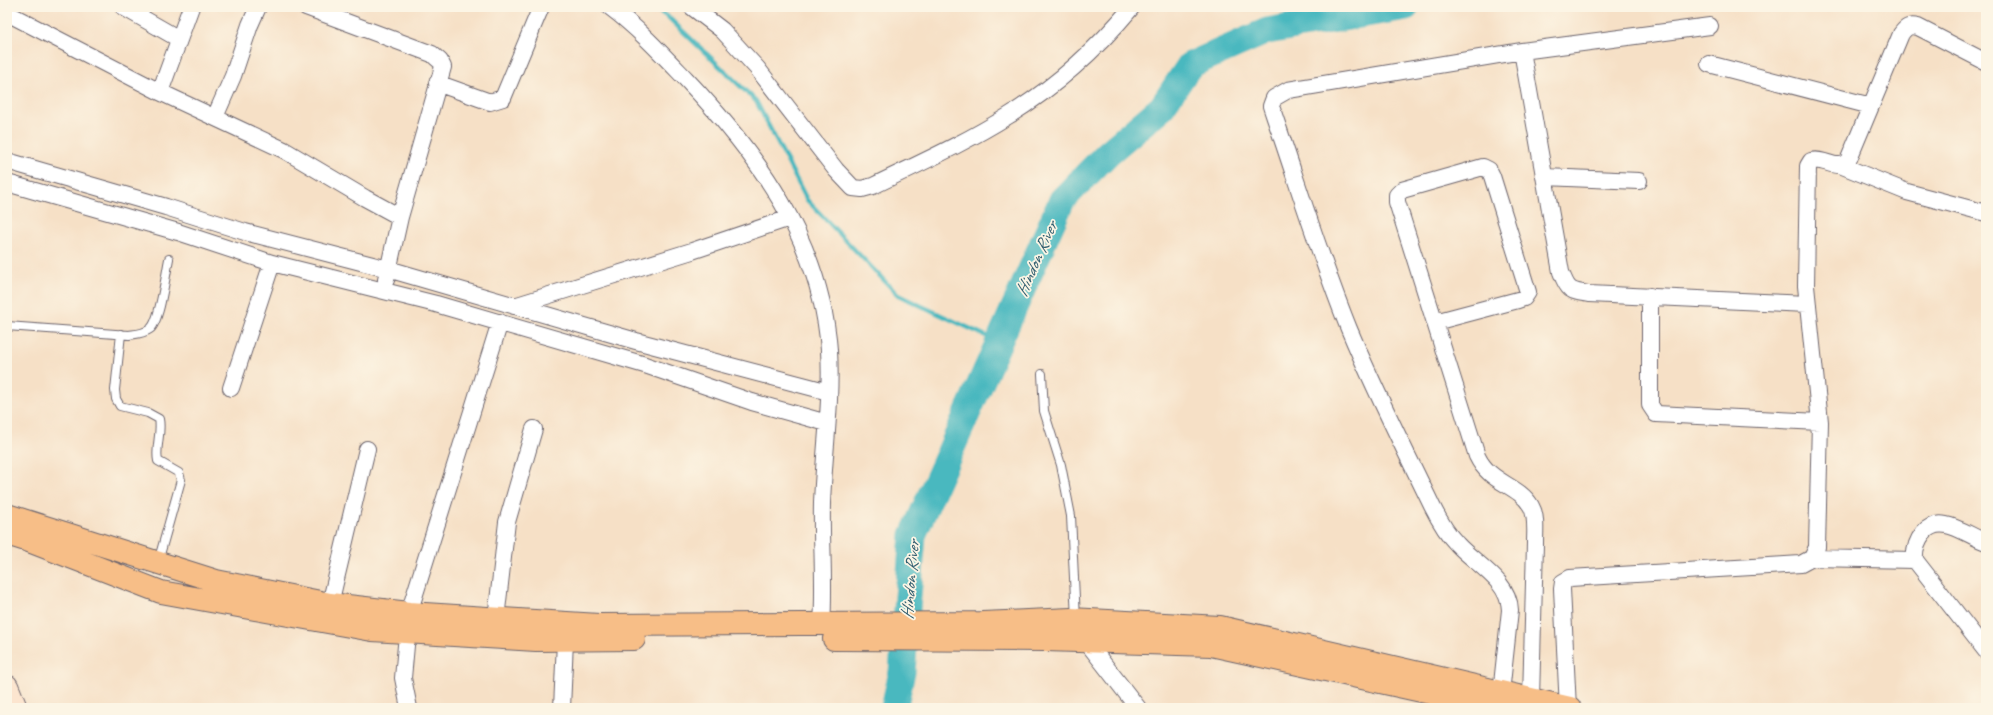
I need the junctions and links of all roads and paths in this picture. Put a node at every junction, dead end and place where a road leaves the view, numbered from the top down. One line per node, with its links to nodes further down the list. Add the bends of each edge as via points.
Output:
1 (123, 7): 11 (street)
2 (191, 7): 11 (street)
3 (258, 7): 18 (street)
4 (306, 7): 15 (street, via 432,54 443,67)
5 (541, 7): 15 (street, via 503,98 490,102)
6 (610, 7): 26 (street, via 665,57 741,140)
7 (692, 7): 8 (street, via 722,30 757,68 836,170 853,188 862,189 952,148 1008,116 1036,97 1096,47)
8 (1132, 7)
9 (9, 11): 16 (street)
10 (1710, 26): 12 (street)
11 (179, 39): 16 (street)
12 (1522, 51): 21 (street); 63 (street, via 1288,90 1274,98 1271,106 1341,308 1405,451 1442,526 1457,545 1501,585 1510,600)
13 (1986, 62): 17 (street, via 1918,27 1911,26 1901,34)
14 (1708, 64): 17 (street)
15 (437, 83): 25 (street)
16 (160, 92): 18 (street)
17 (1871, 106): 20 (street, via 1848,161)
18 (215, 117): 25 (street, via 284,150)
19 (7, 161): 27 (street)
20 (1840, 165): 24 (street, via 1906,192); 32 (street, via 1815,160 1808,166)
21 (1545, 177): 22 (street); 31 (street, via 1561,272 1566,286 1572,291 1589,294)
22 (1639, 180)
23 (7, 183): 27 (street)
24 (1986, 213)
25 (400, 217): 30 (street)
26 (790, 218): 33 (street); 40 (street, via 801,236 822,299 829,350)
27 (176, 220): 29 (street); 30 (street, via 246,232)
28 (169, 259): 37 (lane, via 157,317 151,329 142,333)
29 (272, 263): 30 (street); 39 (street)
30 (386, 280): 33 (street); 34 (street)
31 (1650, 296): 32 (street); 41 (street, via 1650,405 1656,414)
32 (1808, 304): 41 (street)
33 (514, 306): 40 (street, via 636,341)
34 (500, 322): 40 (street, via 645,365 752,402); 53 (street)
35 (1435, 322): 35 (street, via 1397,202 1398,195 1402,190 1483,167 1489,170 1492,176 1528,292 1524,298 1518,300); 62 (street, via 1481,464 1495,479 1521,495 1532,507 1535,518)
36 (7, 326): 37 (lane)
37 (121, 334): 49 (lane, via 116,399 120,406 148,413 158,419 158,461 179,473 181,480)
38 (1042, 374): 52 (lane, via 1044,410 1061,465 1071,510)
39 (231, 388)
40 (828, 408): 54 (street, via 822,504)
41 (1820, 422): 47 (street, via 1817,547)
42 (534, 429): 51 (street, via 507,522)
43 (367, 449): 50 (street)
44 (7, 515): 49 (main road)
45 (7, 534): 53 (main road, via 161,592 372,630)
46 (1986, 542): 48 (street, via 1946,524 1934,525 1922,535 1914,553)
47 (1812, 558): 48 (street); 68 (street, via 1801,564 1570,578 1563,582)
48 (1915, 560): 60 (street)
49 (158, 563): 50 (main road, via 216,582)
50 (330, 604): 53 (main road)
51 (496, 619): 53 (main road); 55 (main road)
52 (1073, 620): 56 (main road); 57 (main road); 59 (street)
53 (408, 623): 58 (main road); 65 (street, via 403,678)
54 (825, 629): 55 (main road); 56 (main road)
55 (624, 632): 58 (main road)
56 (983, 632): 59 (main road)
57 (1132, 633): 59 (main road); 63 (main road, via 1220,627)
58 (565, 641): 66 (street)
59 (1086, 642): 67 (street)
60 (1986, 650)
61 (7, 686): 64 (main road)
62 (1531, 698): 63 (main road); 68 (main road)
63 (1500, 700)
64 (16, 708)
65 (409, 708)
66 (562, 708)
67 (1138, 708)
68 (1569, 708)

